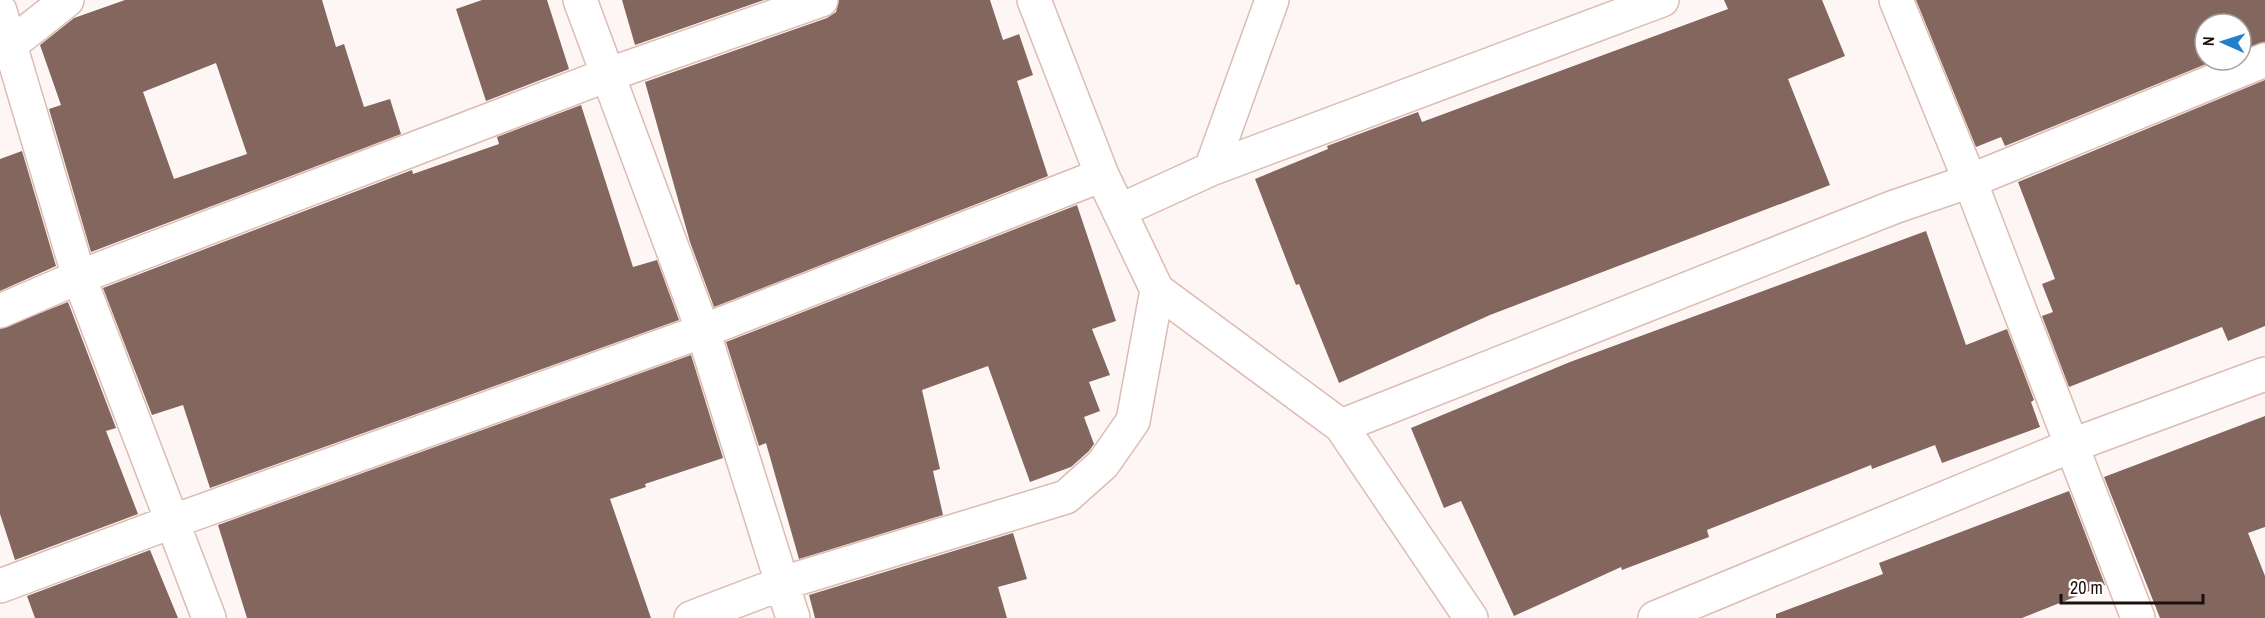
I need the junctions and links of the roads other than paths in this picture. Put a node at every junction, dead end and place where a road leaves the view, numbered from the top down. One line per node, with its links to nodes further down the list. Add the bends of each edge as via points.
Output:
1 (67, 0): 9 (street)
2 (580, 0): 11 (street)
3 (821, 0): 11 (street)
4 (1034, 0): 13 (street)
5 (1272, 0): 12 (street)
6 (1662, 0): 12 (street)
7 (1896, 0): 14 (street)
8 (0, 11): 9 (street)
9 (5, 50): 16 (street)
10 (2265, 60): 14 (street)
11 (607, 75): 16 (street); 19 (street)
12 (1211, 169): 15 (street)
13 (1102, 176): 15 (street); 19 (street)
14 (1970, 181): 21 (street, via 1894,207); 22 (street)
15 (1119, 211): 17 (street)
16 (80, 277): 18 (street); 23 (street)
17 (1156, 290): 21 (street); 24 (street, via 1133,421 1103,464 1066,497)
18 (0, 311)
19 (703, 331): 23 (street); 24 (street)
20 (2265, 374): 22 (street)
21 (1341, 426): 29 (street)
22 (2073, 445): 30 (street); 31 (street)
23 (171, 522): 25 (street); 26 (street)
24 (783, 583): 27 (street); 28 (street)
25 (0, 586)
26 (209, 618)
27 (691, 618)
28 (793, 618)
29 (1471, 618)
30 (1655, 618)
31 (2138, 618)

